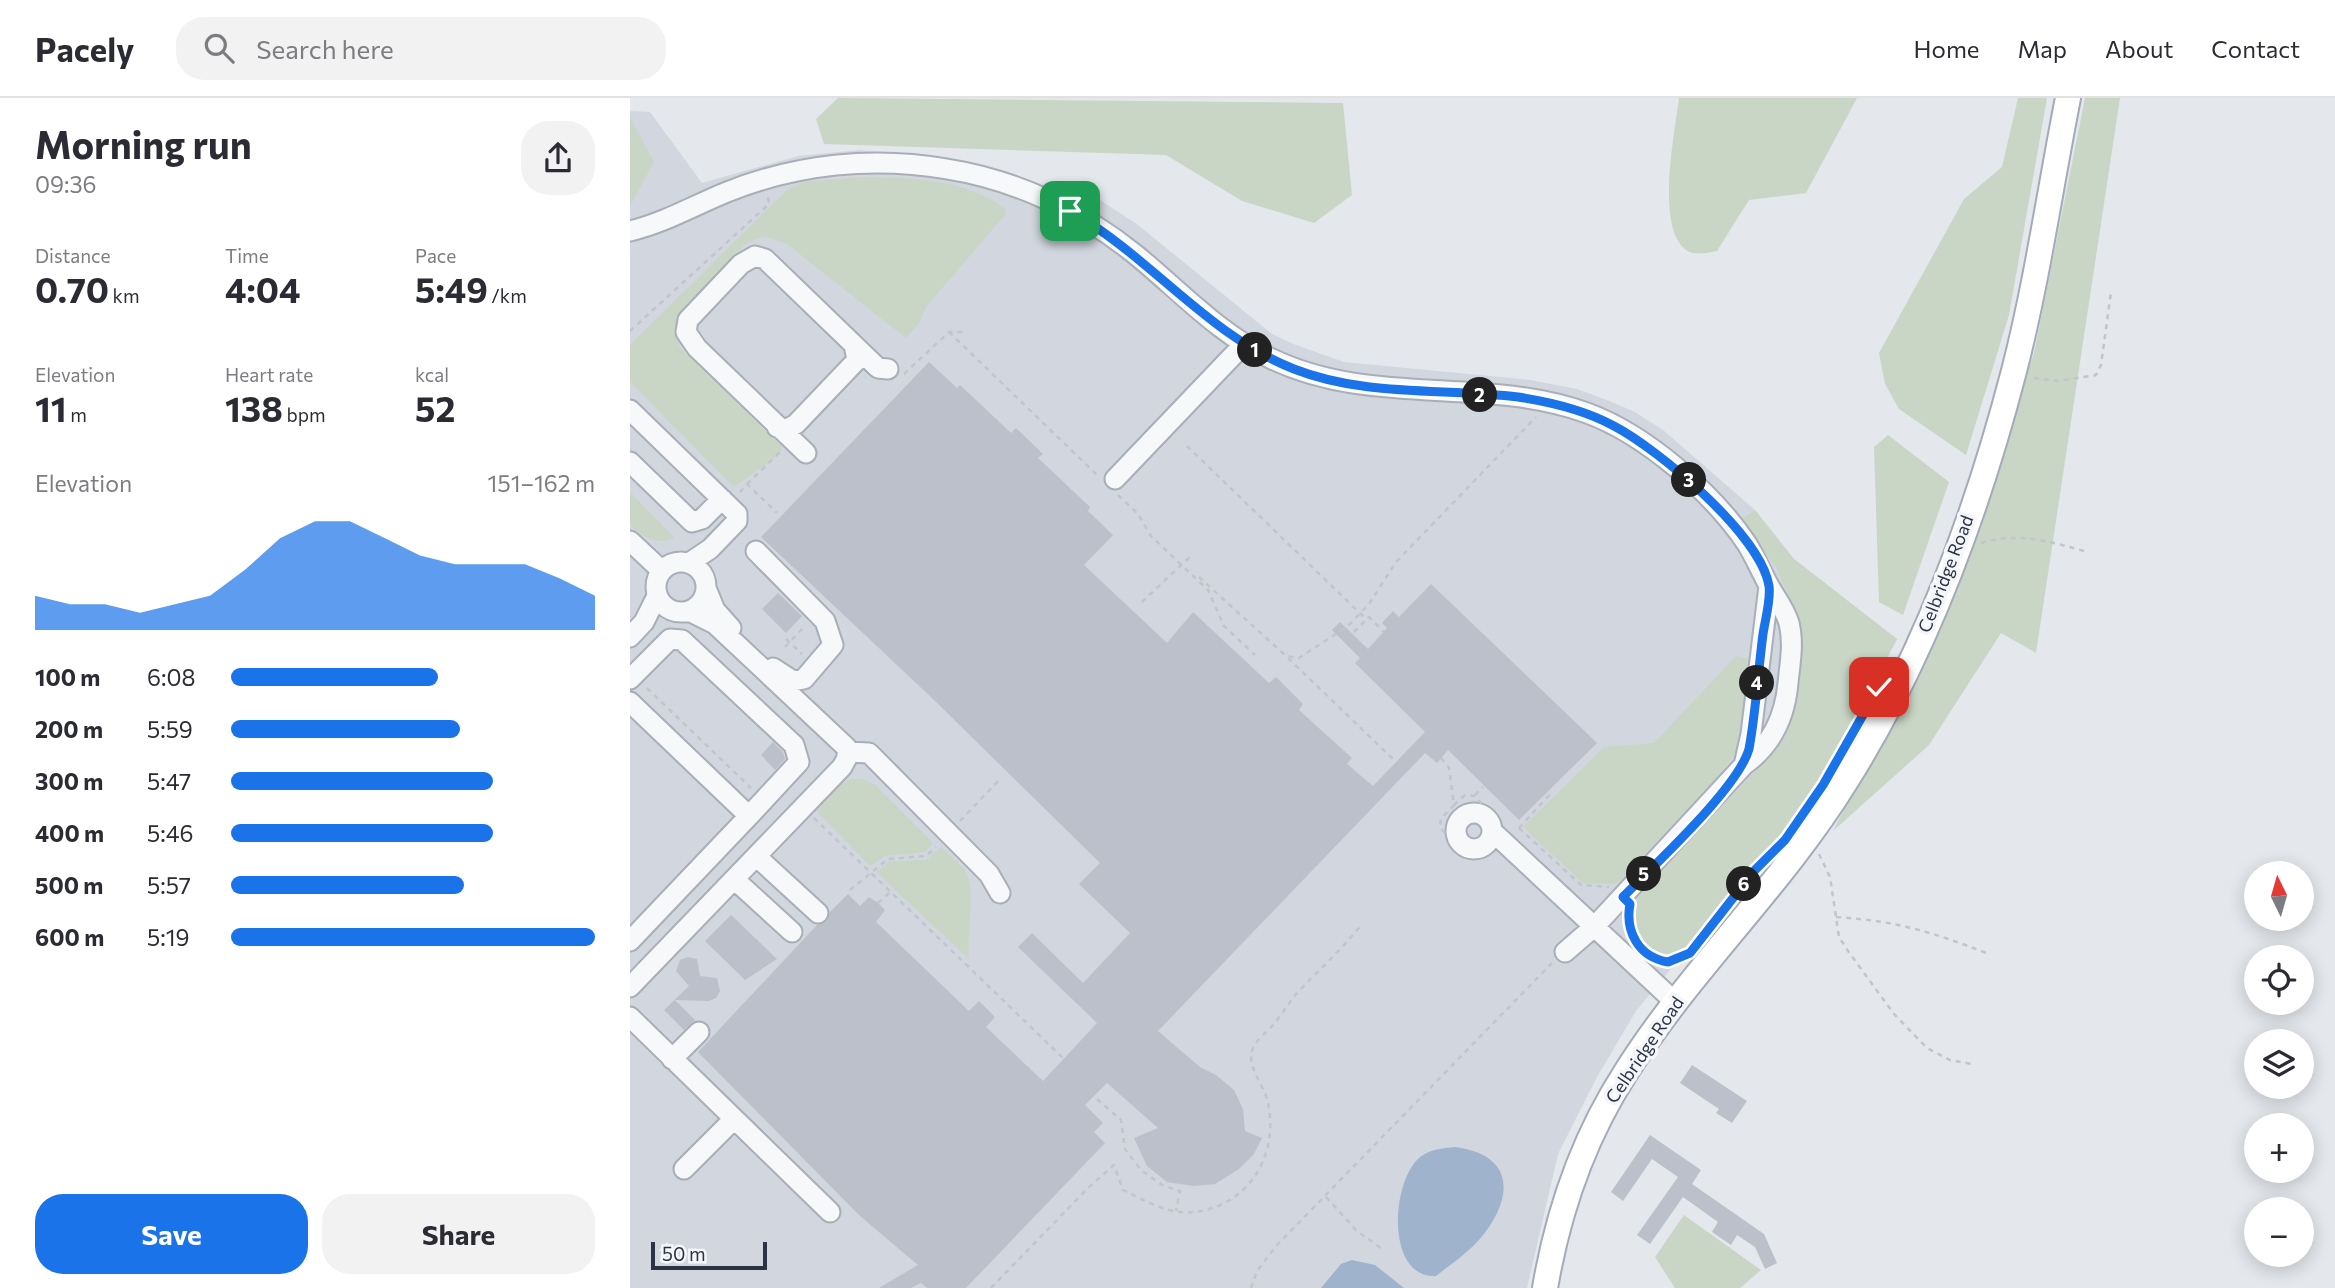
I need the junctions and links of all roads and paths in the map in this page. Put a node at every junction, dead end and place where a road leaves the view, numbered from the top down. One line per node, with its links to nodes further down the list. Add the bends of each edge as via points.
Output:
1 (2068, 98): 10 (main road, Celbridge Road)
2 (766, 178): 3 (street); 5 (path, via 769,204); 7 (street, via 836,165 892,163 956,170 1008,184 1095,225)
3 (630, 231)
4 (2111, 292): 10 (path, via 2096,375 2039,381)
5 (630, 331)
6 (965, 332): 9 (path, via 949,332 905,375)
7 (1244, 344): 11 (street, via 1324,379 1371,388); 18 (street)
8 (854, 345): 9 (street, via 878,368); 13 (street, via 858,360 796,424 785,429); 13 (street, via 765,259 750,258 735,270 688,320 686,332 696,348)
9 (894, 369)
10 (2014, 370): 22 (main road, Celbridge Road)
11 (1544, 401): 31 (street, via 1613,425 1675,467 1734,527); 35 (path, via 1542,411 1389,570)
12 (630, 410): 20 (street)
13 (777, 426): 16 (street)
14 (785, 446): 19 (path)
15 (1187, 446): 35 (path)
16 (806, 453)
17 (630, 462): 20 (street, via 692,522)
18 (1115, 479)
19 (747, 484): 20 (path); 21 (path)
20 (729, 508): 27 (street, via 710,549); 30 (street)
21 (777, 513)
22 (1962, 535): 25 (path, via 1980,543 2034,536); 59 (main road, Celbridge Road, via 1917,650 1846,782)
23 (630, 541): 28 (street)
24 (756, 551): 42 (street, via 825,621 833,645)
25 (2084, 551)
26 (1192, 554): 33 (path)
27 (689, 564): 28 (street, via 674,563); 30 (street)
28 (662, 571): 32 (street)
29 (1199, 577): 41 (path)
30 (706, 584): 34 (street, via 701,602); 42 (street, via 715,610 783,676 799,681)
31 (1769, 586): 48 (street); 48 (street, via 1788,620 1787,697 1766,748)
32 (657, 596): 34 (street, via 667,608); 39 (street)
33 (1142, 602)
34 (689, 611): 45 (street, via 715,624)
35 (1359, 614): 36 (path); 41 (path, via 1305,655)
36 (1366, 619): 37 (path); 38 (path)
37 (1354, 632)
38 (1384, 632)
39 (630, 637)
40 (786, 639): 42 (path)
41 (1286, 656): 47 (path)
42 (816, 667)
43 (632, 677): 53 (path); 53 (street, via 670,639 682,640 794,745 799,762)
44 (630, 702): 56 (street)
45 (848, 752): 55 (street, via 842,767); 61 (street, via 869,753)
46 (1441, 758): 54 (path, via 1449,768)
47 (1396, 762)
48 (1744, 765): 69 (street)
49 (999, 780): 61 (path)
50 (1483, 787): 52 (path)
51 (1551, 793): 58 (path)
52 (1474, 796): 54 (path, via 1465,795); 57 (path)
53 (764, 800): 56 (street)
54 (1454, 805): 62 (path, via 1441,819 1440,827)
55 (804, 808): 63 (street); 64 (path)
56 (749, 816): 76 (street)
57 (1494, 823): 74 (street)
58 (1519, 828): 60 (path); 69 (path, via 1580,885 1610,887)
59 (1814, 828): 72 (path, via 1830,877); 83 (main road, Celbridge Road)
60 (1514, 833)
61 (948, 834): 64 (path, via 926,856 888,859); 68 (street, via 989,874)
62 (1447, 836)
63 (757, 857): 65 (street); 71 (street)
64 (870, 871): 66 (path); 67 (path)
65 (735, 880): 75 (street); 82 (street)
66 (850, 890)
67 (891, 890): 70 (path); 86 (path)
68 (1000, 893)
69 (1623, 897): 74 (street); 77 (path, via 1630,904 1627,924)
70 (878, 903)
71 (818, 913)
72 (1836, 917): 80 (path, via 1916,927); 88 (path, via 1839,937 1894,1014 1927,1048 1950,1060)
73 (1362, 924): 93 (path, via 1254,1045 1251,1061 1268,1102 1270,1126 1268,1153 1260,1170 1237,1196 1193,1212)
74 (1595, 926): 78 (street); 83 (street)
75 (792, 932)
76 (630, 941)
77 (1636, 943)
78 (1565, 952): 92 (path)
79 (1690, 953): 81 (path, via 1668,962)
80 (1989, 954)
81 (1652, 956)
82 (630, 987)
83 (1676, 1003): 98 (main road, Celbridge Road, via 1625,1073 1583,1154 1561,1216)
84 (630, 1017): 87 (street)
85 (699, 1032): 87 (street)
86 (1063, 1058)
87 (672, 1059): 90 (street)
88 (1972, 1064)
89 (1097, 1099): 93 (path, via 1121,1120 1125,1149 1141,1170 1180,1191)
90 (734, 1119): 91 (street); 94 (street)
91 (684, 1169)
92 (1326, 1197): 95 (path, via 1356,1230); 97 (path, via 1266,1258)
93 (1176, 1210): 96 (path, via 1123,1190 1114,1165)
94 (830, 1212)
95 (1382, 1249)
96 (992, 1288)
97 (1251, 1288)
98 (1545, 1288)

